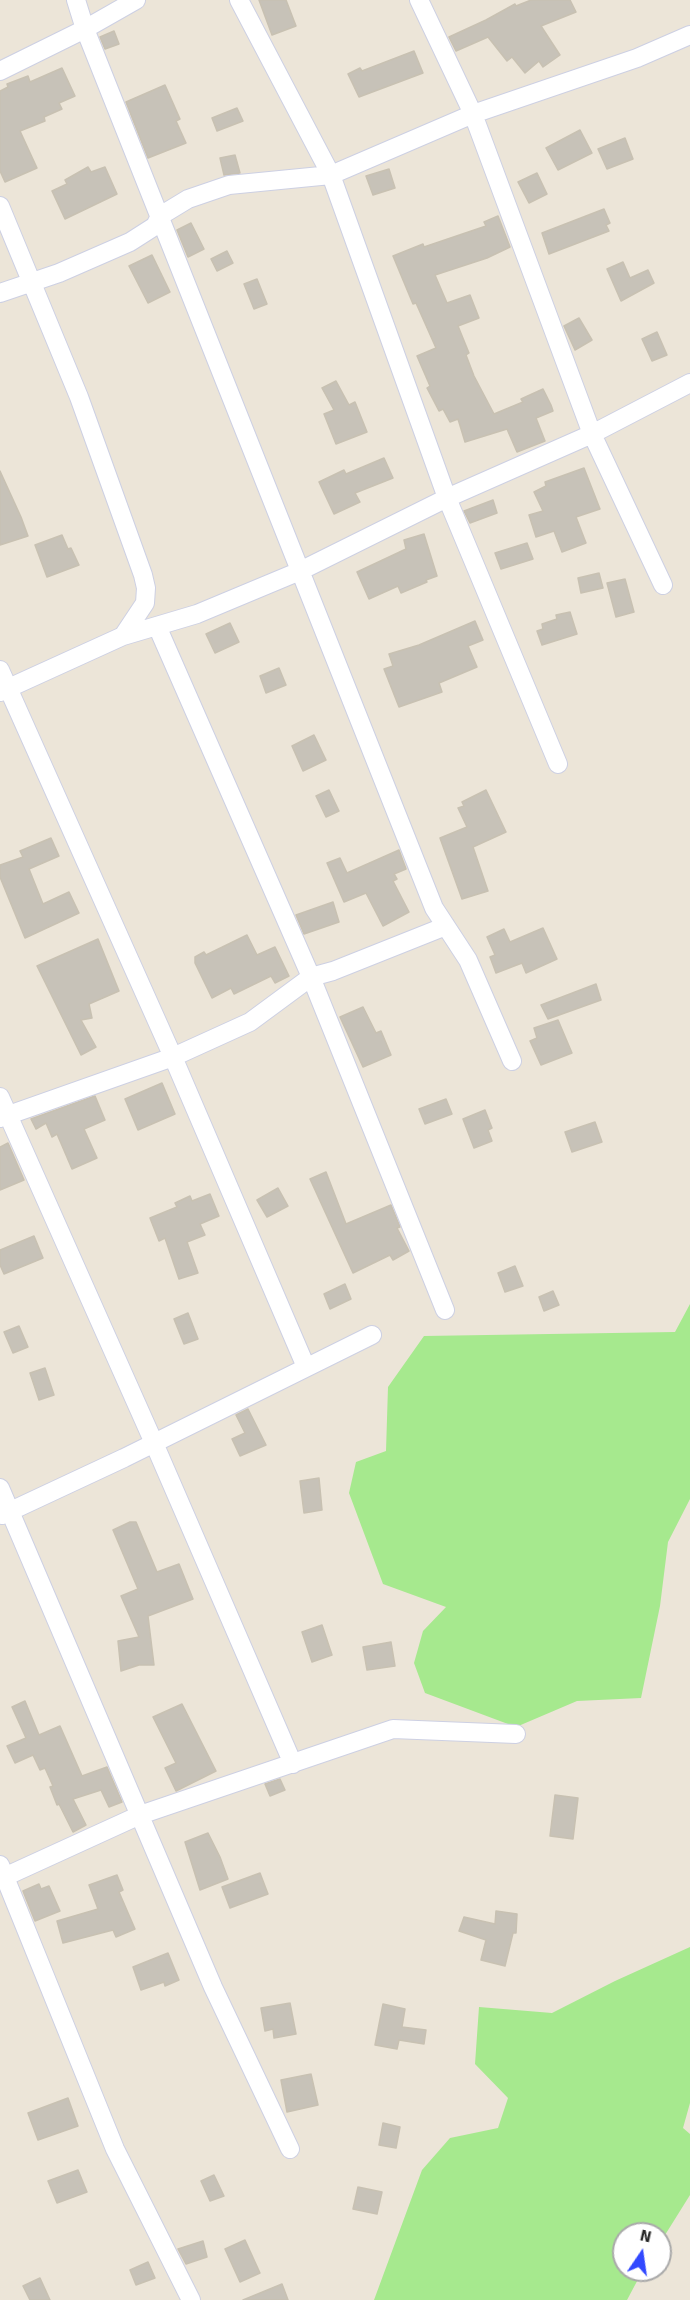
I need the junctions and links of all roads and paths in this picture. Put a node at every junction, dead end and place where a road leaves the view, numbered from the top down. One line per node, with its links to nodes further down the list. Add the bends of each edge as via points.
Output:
1 (76, 0): 5 (street)
2 (136, 0): 5 (street)
3 (239, 0): 9 (street)
4 (419, 0): 8 (street)
5 (85, 29): 7 (street); 11 (street)
6 (690, 35): 8 (street, via 637,58)
7 (0, 71)
8 (472, 114): 9 (street); 15 (street)
9 (332, 175): 11 (street, via 229,185 188,199); 16 (street)
10 (0, 206): 12 (street)
11 (160, 216): 12 (street, via 155,226 130,242); 17 (street)
12 (30, 282): 13 (street); 20 (street, via 79,397 143,575 145,603)
13 (0, 293)
14 (690, 383): 15 (street)
15 (592, 434): 16 (street); 18 (street)
16 (447, 498): 17 (street); 23 (street)
17 (300, 571): 19 (street, via 197,614); 24 (street, via 434,908)
18 (663, 585)
19 (157, 626): 20 (street); 25 (street)
20 (123, 636): 22 (street)
21 (0, 670): 22 (street)
22 (4, 690): 26 (street)
23 (558, 764)
24 (446, 926): 25 (street); 27 (street, via 468,960)
25 (311, 977): 26 (street, via 250,1022); 29 (street)
26 (173, 1057): 28 (street); 31 (street)
27 (512, 1061)
28 (2, 1110): 32 (street)
29 (445, 1310)
30 (372, 1335): 31 (street)
31 (306, 1367): 32 (street)
32 (154, 1443): 34 (street); 36 (street)
33 (0, 1488): 34 (street)
34 (5, 1514): 37 (street)
35 (516, 1734): 36 (street, via 393,1729)
36 (293, 1764): 37 (street)
37 (140, 1815): 38 (street); 39 (street, via 213,1987)
38 (2, 1873): 40 (street, via 115,2149)
39 (290, 2149)
40 (191, 2300)

